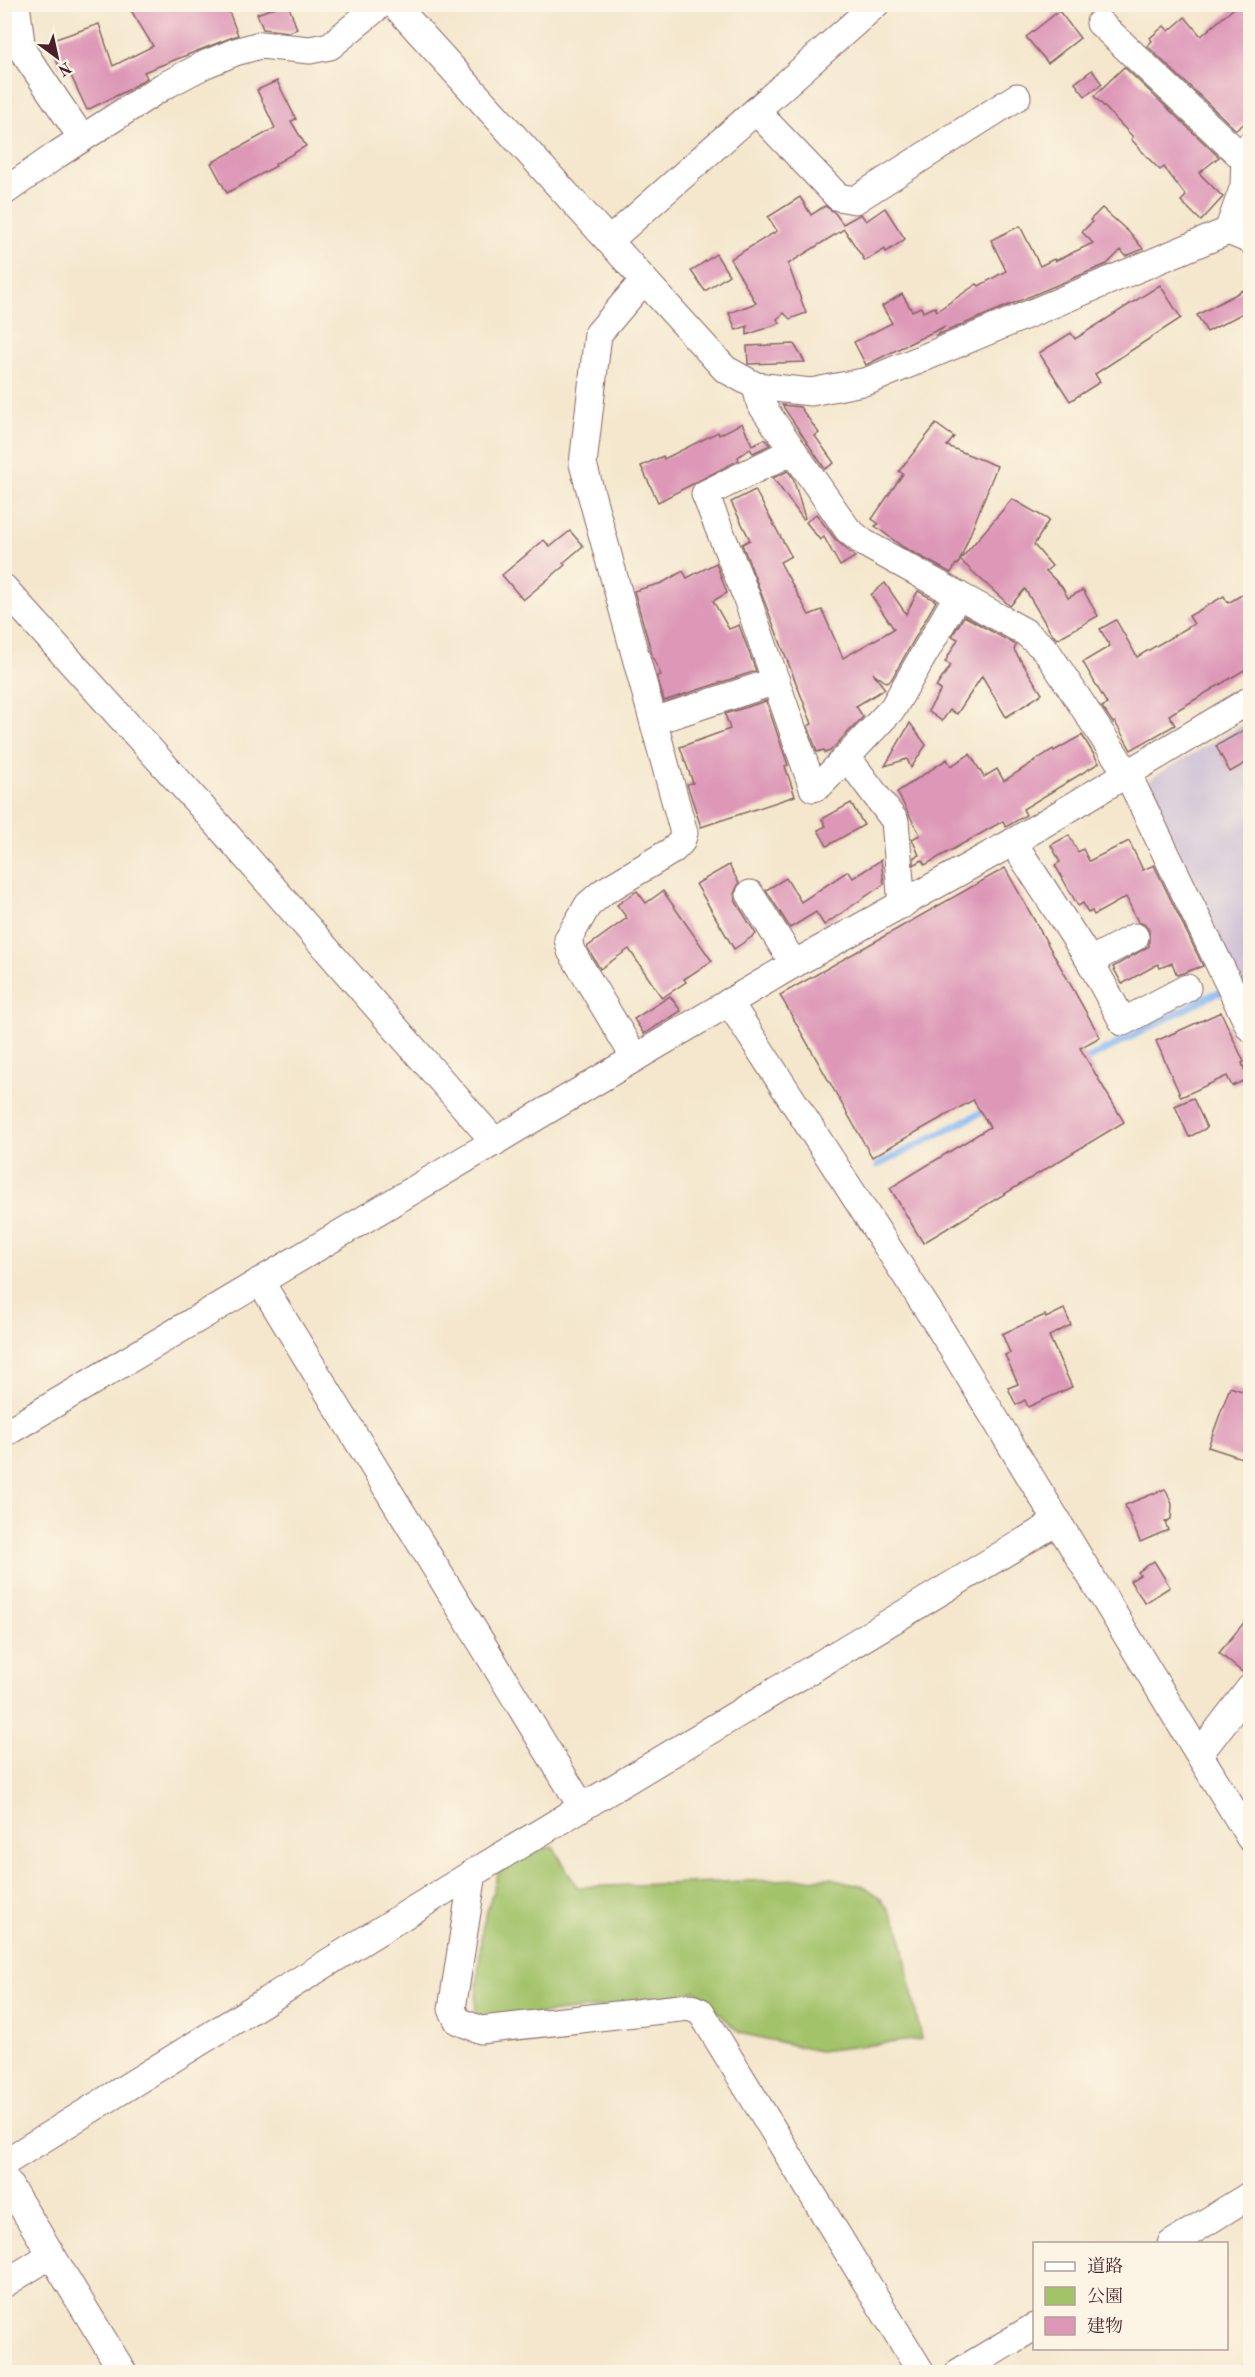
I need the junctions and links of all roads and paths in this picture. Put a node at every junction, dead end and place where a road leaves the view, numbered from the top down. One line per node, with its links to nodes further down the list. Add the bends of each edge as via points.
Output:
1 (16, 4): 8 (street, via 22,50)
2 (381, 4): 8 (street, via 330,46 310,50 261,45 235,52 162,87)
3 (394, 4): 12 (street)
4 (876, 4): 7 (street)
5 (1100, 23): 9 (street)
6 (1017, 97): 7 (street, via 855,200 838,197)
7 (756, 111): 12 (street)
8 (82, 138): 10 (street)
9 (1248, 153): 11 (street)
10 (4, 192)
11 (1239, 236): 14 (street, via 868,381 811,392)
12 (609, 241): 13 (street)
13 (644, 280): 14 (street, via 725,369); 20 (street, via 598,334 583,464)
14 (756, 386): 15 (street, via 760,403)
15 (793, 451): 17 (street, via 848,530 864,543); 18 (street, via 705,494)
16 (4, 588): 33 (street, via 219,826)
17 (958, 595): 21 (street, via 893,708); 22 (street, via 1025,632 1047,650)
18 (776, 681): 20 (street); 21 (street, via 813,789)
19 (1251, 700): 22 (street)
20 (654, 721): 32 (street, via 683,822 681,842 603,892 588,905 568,939 571,951)
21 (847, 757): 25 (street, via 895,821)
22 (1128, 775): 23 (street); 31 (street)
23 (1013, 842): 25 (street); 27 (street)
24 (750, 894): 28 (street)
25 (902, 905): 28 (street)
26 (1135, 937): 27 (street)
27 (1090, 962): 29 (street, via 1124,1022)
28 (794, 964): 30 (street)
29 (1187, 988)
30 (729, 1002): 32 (street); 36 (street, via 941,1330)
31 (1251, 1028)
32 (635, 1058): 33 (street)
33 (495, 1142): 34 (street)
34 (260, 1281): 35 (street); 39 (street)
35 (4, 1434)
36 (1058, 1521): 38 (street); 39 (street)
37 (1251, 1688): 38 (street)
38 (1200, 1754): 40 (street)
39 (582, 1808): 41 (street)
40 (1251, 1838)
41 (473, 1873): 42 (street); 50 (street, via 452,2008 458,2020 481,2030 689,2007 701,2012)
42 (4, 2163)
43 (4, 2177): 46 (street)
44 (1251, 2195): 45 (street)
45 (1174, 2242)
46 (51, 2254): 47 (street); 49 (street)
47 (4, 2284)
48 (1033, 2328): 51 (street)
49 (123, 2373)
50 (921, 2373)
51 (959, 2373)

